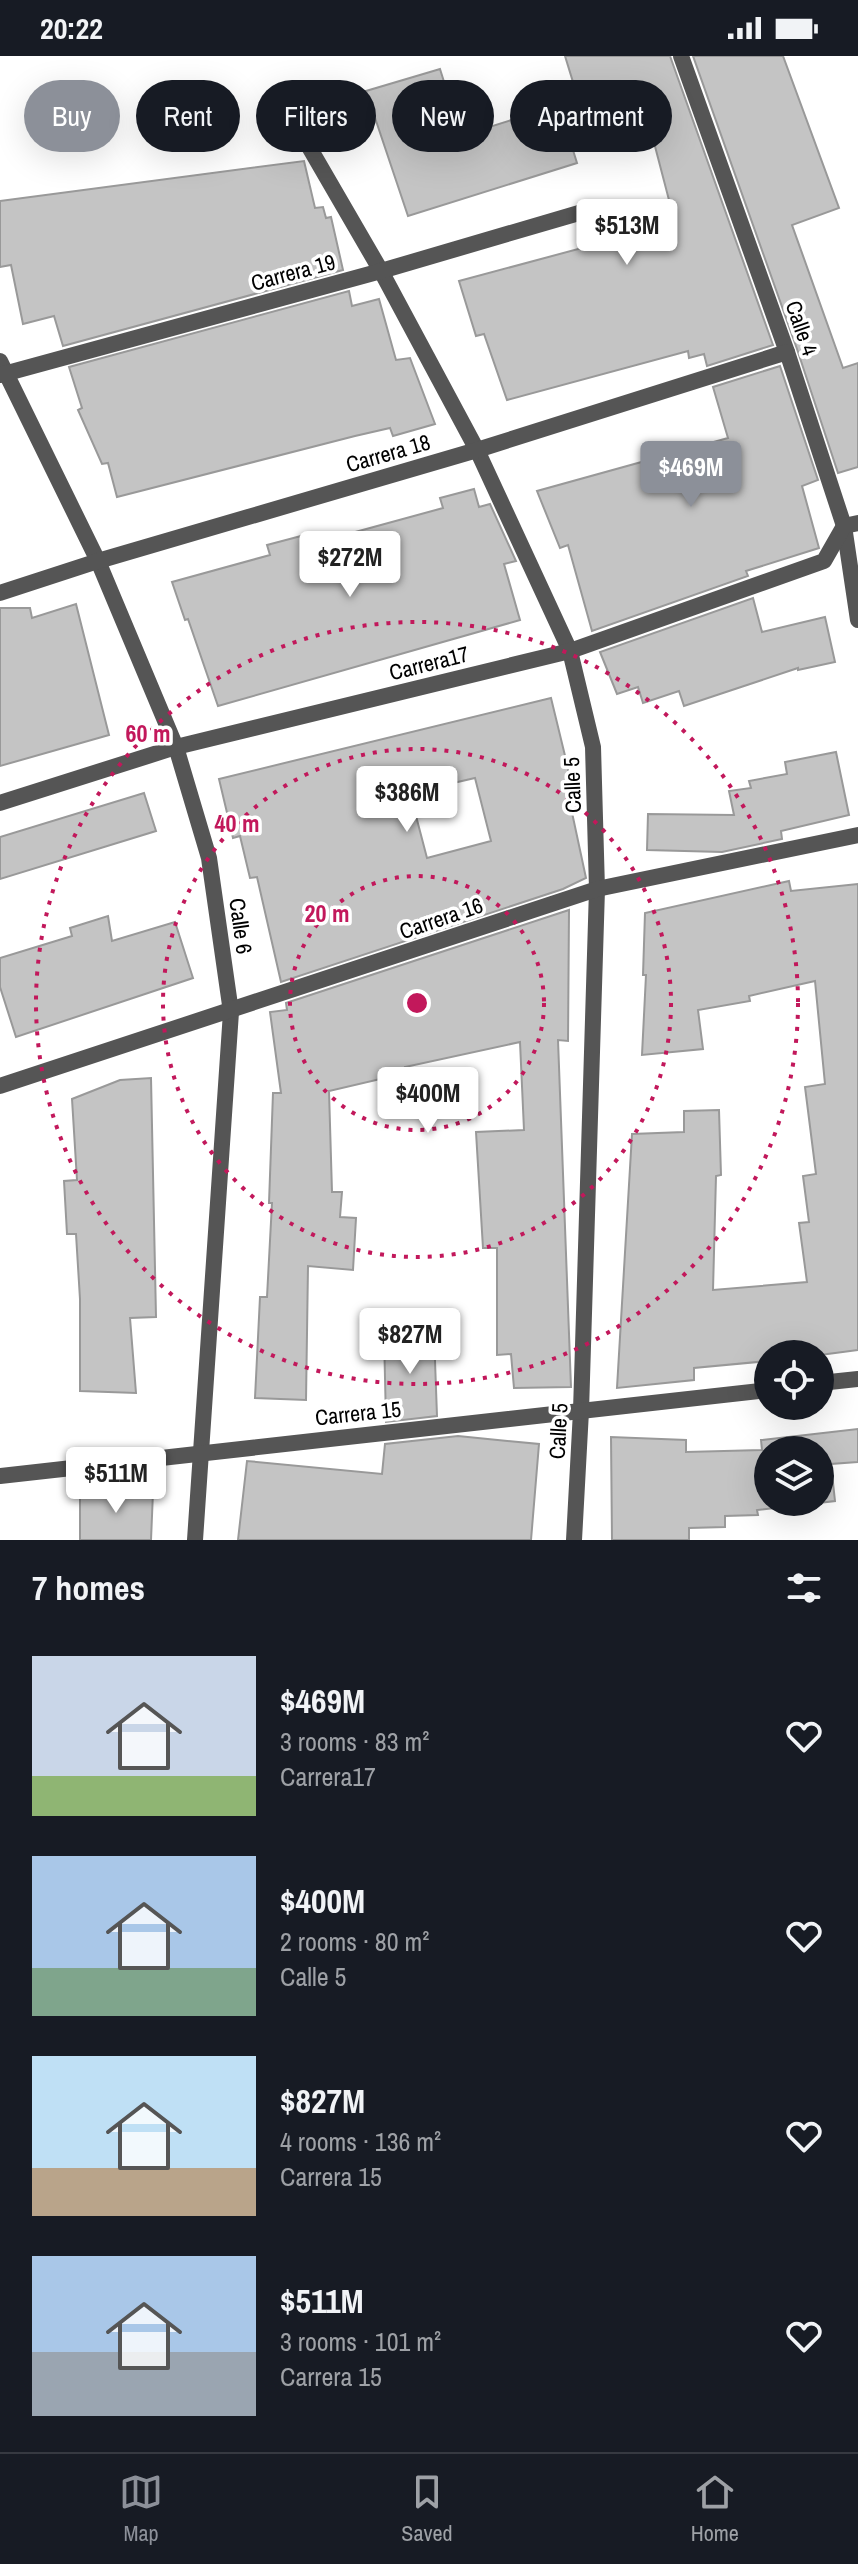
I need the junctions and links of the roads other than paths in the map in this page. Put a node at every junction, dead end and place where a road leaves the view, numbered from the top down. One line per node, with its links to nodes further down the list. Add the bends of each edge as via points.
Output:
1 (681, 56): 5 (street, Calle 4)
2 (312, 152): 4 (street, Calle 5)
3 (596, 208): 4 (street, Carrera 19)
4 (381, 271): 6 (street, Carrera 19); 7 (street, Calle 5)
5 (787, 352): 7 (street, Carrera 18); 8 (street, Calle 4)
6 (2, 369): 9 (street, Calle 6)
7 (477, 450): 9 (street, Carrera 18); 12 (street, Calle 5)
8 (851, 524): 11 (street, Calle 4); 12 (street, Carrera17, via 824,561)
9 (98, 561): 10 (street, Carrera 18); 13 (street, Calle 6)
10 (0, 593)
11 (858, 620)
12 (570, 651): 13 (street, Carrera17); 16 (street, Calle 5, via 593,747)
13 (176, 747): 14 (street, Carrera17); 17 (street, Calle 6, via 209,858)
14 (0, 803)
15 (858, 835): 16 (street, Carrera 16)
16 (597, 889): 17 (street, Carrera 16); 22 (street, Calle 5)
17 (231, 1012): 18 (street, Carrera 16); 23 (street, Calle 6)
18 (0, 1086)
19 (858, 1379): 20 (street)
20 (834, 1382)
21 (754, 1392): 22 (street, Carrera 15)
22 (581, 1411): 23 (street, Carrera 15); 26 (street, Calle 5)
23 (201, 1452): 24 (street, Carrera 15); 25 (street, Calle 6)
24 (0, 1476)
25 (195, 1540)
26 (574, 1540)

